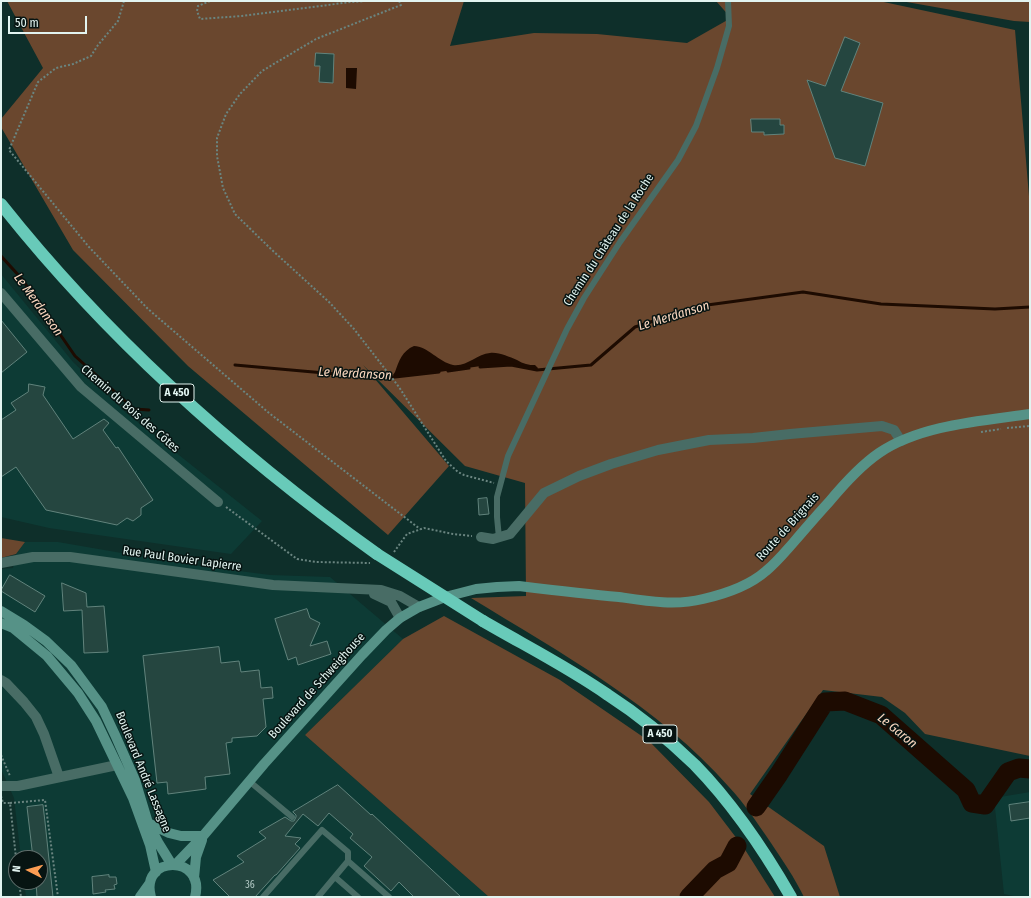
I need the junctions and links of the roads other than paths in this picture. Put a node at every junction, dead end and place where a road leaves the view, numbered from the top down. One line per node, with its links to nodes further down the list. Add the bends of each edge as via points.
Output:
1 (728, 1): 8 (lane, Chemin du Château de la Roche, via 729,26 696,126 678,160 584,298 508,456 497,497)
2 (1, 204): 37 (highway, A 450, bridge, via 78,294 164,381 209,422 306,502 377,554 483,621 608,694 676,748 700,771 735,812 771,863)
3 (1, 293): 6 (street, Chemin du Bois des Côtes, via 81,386)
4 (1030, 414): 5 (street, Route de Brignais, via 924,432)
5 (901, 441): 8 (street, via 894,430 882,426 709,440 658,450 579,476 544,493 510,534); 11 (street, Route de Brignais, via 875,456 855,473 766,571 725,593 680,603 519,586)
6 (218, 502)
7 (481, 537): 8 (street)
8 (499, 538)
9 (1, 563): 10 (street, Rue Paul Bovier Lapierre, via 33,557 70,557 273,585)
10 (360, 589): 12 (street, Rue Paul Bovier Lapierre, via 381,590 400,596); 14 (street, Rue Paul Bovier Lapierre, via 391,602)
11 (476, 589): 12 (street, Boulevard de Schweighouse)
12 (419, 607): 14 (street, Boulevard de Schweighouse)
13 (1, 611): 22 (street, Boulevard André Lassagne, via 46,641 66,660 102,707 134,780)
14 (400, 618): 19 (street, Boulevard de Schweighouse, via 362,655)
15 (1, 623): 17 (street, via 13,628 47,656 78,693 96,721)
16 (1, 680): 18 (street, via 36,717)
17 (117, 765): 18 (street); 26 (street, via 133,798 150,845)
18 (59, 777): 20 (street, via 18,786)
19 (249, 781): 21 (lane); 23 (street, Boulevard de Schweighouse)
20 (1, 786)
21 (292, 818)
22 (148, 823): 23 (street, via 181,836); 25 (street, Boulevard André Lassagne)
23 (203, 836): 25 (street, Boulevard de Schweighouse); 28 (street, Boulevard de Schweighouse, via 196,857)
24 (348, 861): 27 (lane); 33 (lane, via 348,852 322,830); 36 (lane)
25 (174, 865): 26 (street); 28 (street, via 186,869)
26 (156, 872): 29 (street)
27 (335, 877): 34 (lane); 35 (lane)
28 (194, 878): 32 (street, Boulevard de Schweighouse)
29 (150, 883): 30 (street); 31 (street)
30 (140, 897)
31 (150, 897)
32 (195, 897)
33 (263, 897)
34 (318, 897)
35 (358, 897)
36 (389, 897)
37 (791, 897)

